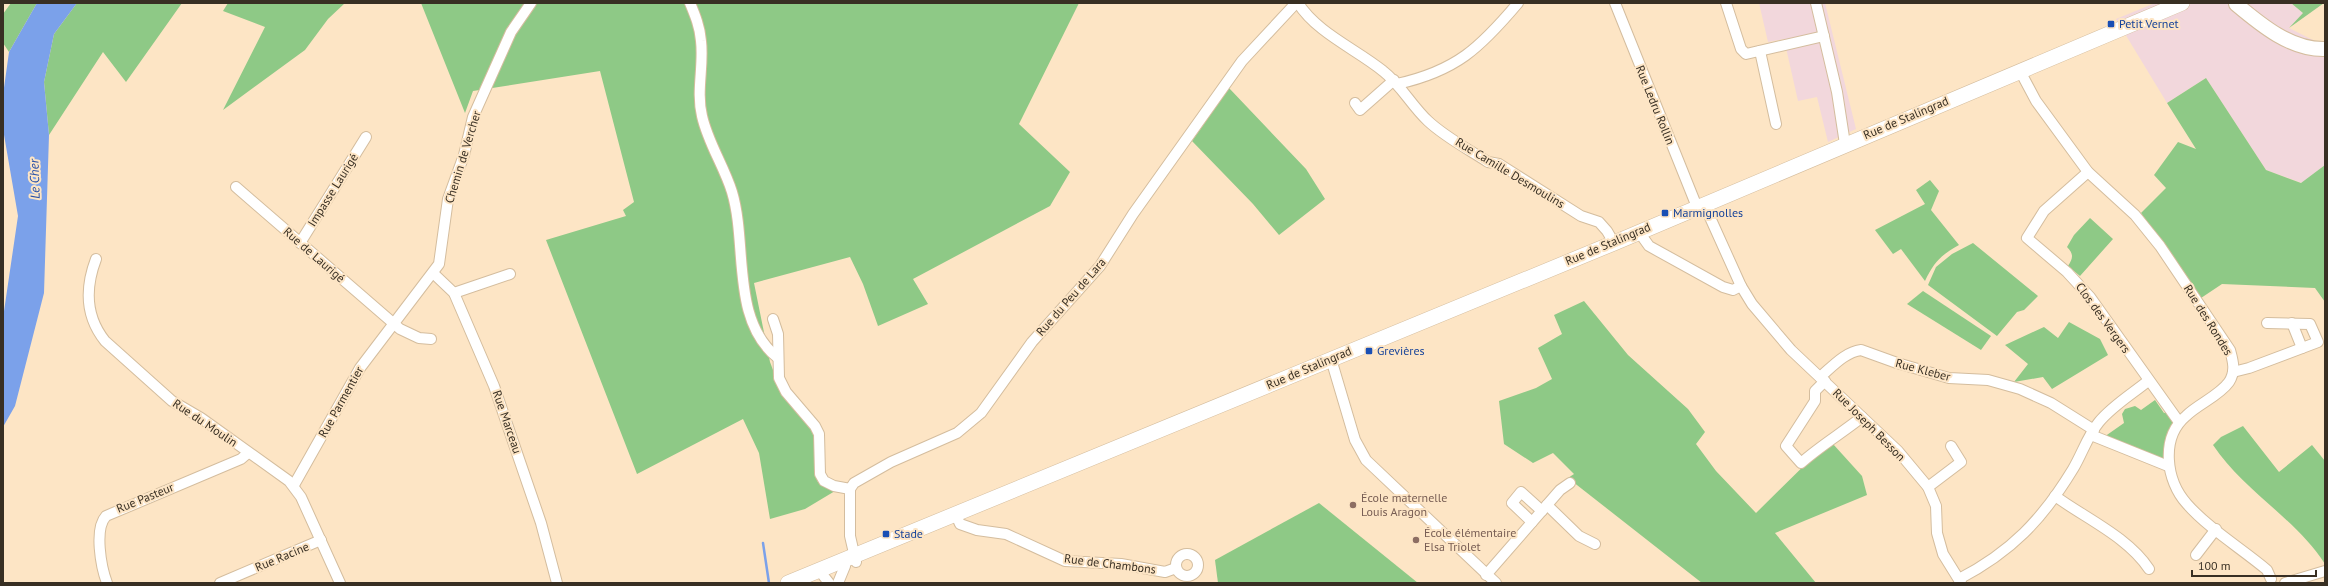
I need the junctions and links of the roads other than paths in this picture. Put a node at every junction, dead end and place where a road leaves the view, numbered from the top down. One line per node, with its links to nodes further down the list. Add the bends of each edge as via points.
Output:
1 (531, 3): 26 (street, Chemin de Vercher, via 511,32 473,117 464,156 448,199 441,258)
2 (690, 3): 36 (street, via 702,42 699,86 702,116 733,194 751,317 759,337)
3 (1297, 3): 14 (street, Rue Camille Desmoulins, via 1317,24); 50 (street, Rue du Peu de Lara, via 1242,61 1133,214 1100,266 1032,342 981,412 957,433 891,462 854,483)
4 (1518, 3): 14 (street, via 1494,32 1456,63 1422,78)
5 (1615, 3): 21 (street, Rue Ledru Rollin)
6 (1726, 3): 12 (street, via 1741,48 1746,54)
7 (1816, 3): 10 (street)
8 (2182, 3): 13 (main road, Rue de Stalingrad)
9 (2234, 4): 11 (main road, via 2283,39)
10 (1824, 36): 12 (street); 18 (street, via 1837,92)
11 (2325, 50)
12 (1760, 51): 16 (street)
13 (2020, 71): 18 (main road, Rue de Stalingrad); 19 (street, Rue des Rondes, via 2036,101)
14 (1396, 82): 15 (street, via 1360,110); 24 (street, Rue Camille Desmoulins, via 1429,122 1488,162 1499,164 1581,216 1598,222)
15 (1355, 103)
16 (1776, 124)
17 (366, 137): 23 (street, Impasse Laurigé)
18 (1844, 144): 21 (main road, Rue de Stalingrad)
19 (2088, 172): 38 (street, Rue des Rondes, via 2135,215 2160,246 2230,350 2234,364); 40 (street, Clos des Vergers, via 2044,211 2028,238 2067,272 2090,297)
20 (236, 187): 23 (street, Rue de Laurigé)
21 (1701, 205): 22 (main road, Rue de Stalingrad); 28 (street, Rue Ledru Rollin)
22 (1639, 232): 24 (main road, Rue de Stalingrad); 28 (street, via 1648,246 1723,288 1733,290)
23 (300, 243): 31 (street, Rue de Laurigé)
24 (1614, 243): 37 (main road, Rue de Stalingrad)
25 (96, 259): 45 (street, Rue du Moulin, via 88,283 88,305 98,332 105,341 172,401)
26 (432, 273): 29 (street, Rue Marceau); 31 (street, Rue Parmentier)
27 (510, 274): 29 (street)
28 (1741, 286): 39 (street, Rue Joseph Besson, via 1752,304 1791,350)
29 (454, 293): 70 (street, Rue Marceau, via 501,404 541,523)
30 (773, 319): 36 (street, via 778,334)
31 (393, 323): 34 (street, via 419,338); 48 (street, Rue Parmentier, via 360,368)
32 (2267, 323): 33 (street)
33 (2292, 323): 35 (street); 35 (street, via 2310,324 2318,342)
34 (431, 339)
35 (2302, 348): 38 (street)
36 (778, 358): 50 (street, via 779,378 786,392 808,416 819,434 820,474 824,481 834,486)
37 (1331, 359): 53 (main road, Rue de Stalingrad, via 1033,483 1004,499); 63 (street, via 1355,440 1366,460)
38 (2233, 372): 42 (street, Rue des Rondes, via 2222,389)
39 (1822, 379): 41 (street, Rue Joseph Besson); 41 (street, Rue Kleber, via 1815,391 1815,400 1786,446 1801,463); 43 (street, Rue Kleber, via 1841,359 1861,350 1950,378 1988,380 2020,389 2056,406)
40 (2148, 381): 42 (street, Clos des Vergers); 43 (street, via 2105,416)
41 (1862, 417): 49 (street, Rue Joseph Besson, via 1898,451)
42 (2179, 422): 46 (street, Rue des Rondes, via 2170,442)
43 (2092, 433): 46 (street, Rue Kleber); 51 (street)
44 (1951, 446): 49 (street, via 1961,462)
45 (248, 453): 48 (street, Rue du Moulin); 67 (street, Rue Pasteur, via 241,459 106,516 100,525 102,569)
46 (2168, 466): 55 (street, Rue des Rondes, via 2174,486 2180,495 2190,508)
47 (1570, 483): 52 (street)
48 (294, 486): 56 (street, Rue du Moulin)
49 (1928, 487): 65 (street, Rue Joseph Besson, via 1936,506 1939,542 1943,554)
50 (850, 489): 59 (street)
51 (2055, 496): 61 (street, via 2140,556); 65 (street, via 2006,551)
52 (1544, 508): 54 (street); 54 (street, via 1521,492 1512,503); 57 (street, via 1579,536)
53 (956, 516): 59 (main road, Rue de Stalingrad); 60 (street, Rue de Chambons, via 960,524 977,530 1006,534 1065,561 1122,564 1165,572)
54 (1532, 522): 63 (street)
55 (2216, 529): 58 (street); 66 (street, Rue des Rondes, via 2267,570)
56 (321, 540): 68 (street, Rue Racine); 69 (street, Rue du Moulin)
57 (1595, 544)
58 (2196, 555)
59 (852, 561): 64 (main road, Rue de Stalingrad); 72 (street)
60 (1176, 568)
61 (2149, 569)
62 (2325, 571): 75 (street)
63 (1486, 575): 73 (street)
64 (815, 579): 71 (main road, Rue de Stalingrad)
65 (1960, 581)
66 (2269, 581): 74 (street, via 2278,579)
67 (107, 583)
68 (220, 583)
69 (340, 583)
70 (557, 583)
71 (788, 583)
72 (838, 583)
73 (1496, 583)
74 (2282, 583)
75 (2285, 583)

